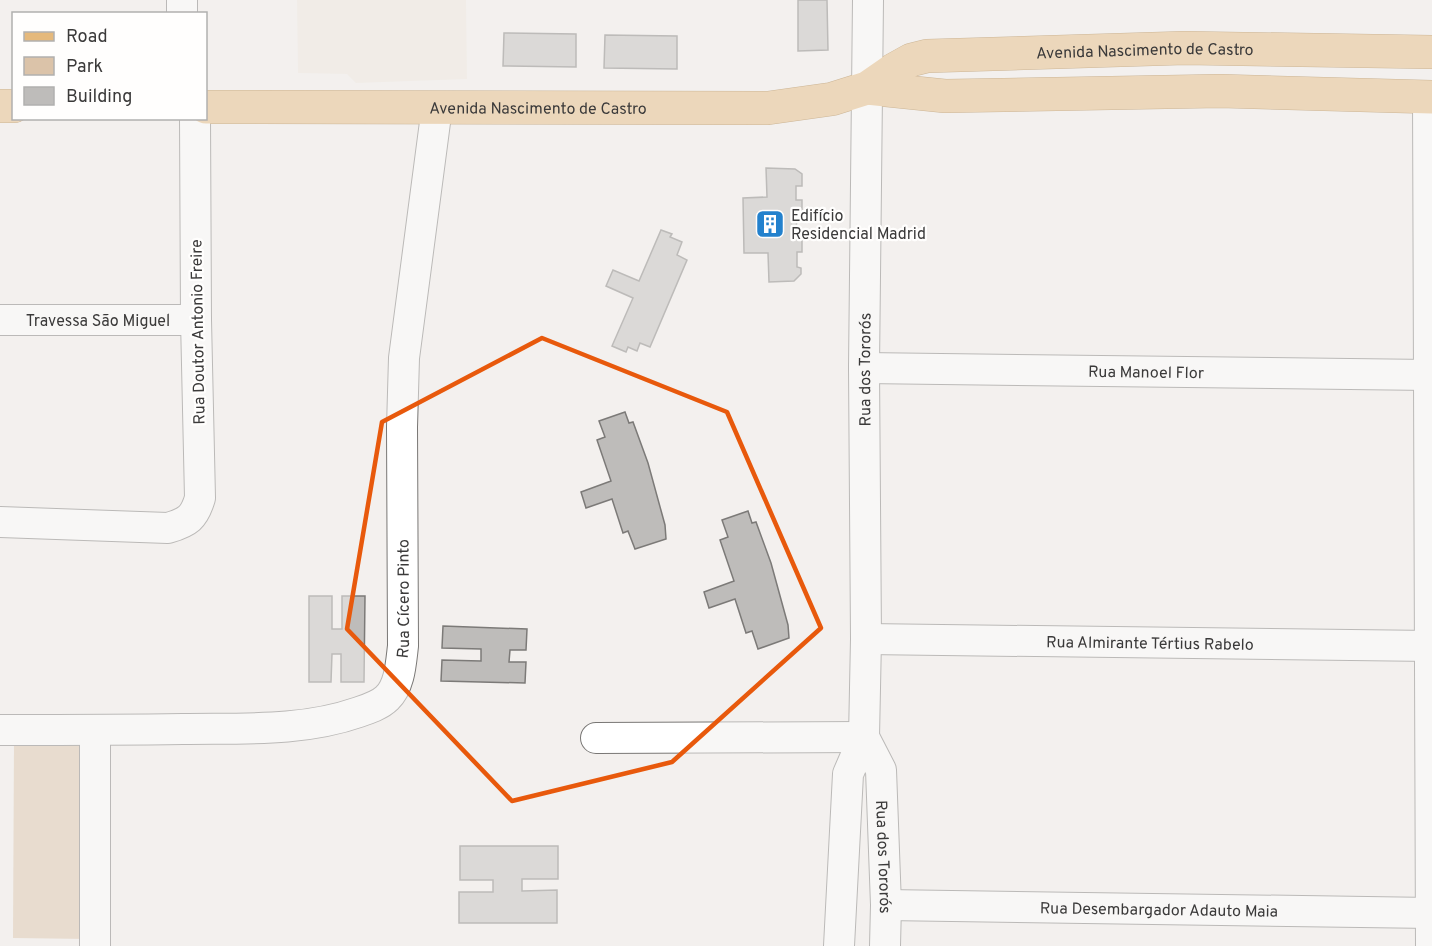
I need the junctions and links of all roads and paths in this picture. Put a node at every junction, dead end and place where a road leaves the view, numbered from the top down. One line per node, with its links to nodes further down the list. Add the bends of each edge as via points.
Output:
1 (868, 0): 4 (street, Rua dos Tororós)
2 (1185, 48): 3 (main road, Avenida Nascimento de Castro); 4 (main road, Avenida Nascimento de Castro, via 927,56 911,60); 5 (main road)
3 (1432, 52)
4 (867, 88): 5 (main road, Avenida Nascimento de Castro, via 945,96); 8 (main road, Avenida Nascimento de Castro, via 832,99 768,108); 12 (street, Rua dos Tororós)
5 (1220, 91): 6 (main road, Avenida Nascimento de Castro)
6 (1430, 97): 13 (street)
7 (207, 107): 8 (main road, Avenida Nascimento de Castro)
8 (437, 107): 18 (street, Rua Cícero Pinto, via 404,358 403,646 394,687 387,698 369,708 316,724)
9 (195, 120): 11 (street, Rua Doutor Antonio Freire)
10 (0, 320): 11 (street, Travessa São Miguel)
11 (196, 320): 14 (street, Rua Doutor Antonio Freire, via 200,498 192,517 184,524 168,528)
12 (864, 368): 13 (street, Rua Manoel Flor); 15 (street, Rua dos Tororós)
13 (1429, 375): 16 (street)
14 (0, 522)
15 (866, 639): 16 (street, Rua Almirante Tértius Rabelo); 19 (street, Rua dos Tororós)
16 (1431, 646): 22 (street)
17 (0, 730): 18 (street, Rua Cícero Pinto)
18 (95, 731): 23 (street)
19 (864, 737): 20 (street); 21 (street, Rua dos Tororós, via 881,770); 24 (street, Rua dos Tororós, via 848,774)
20 (596, 738)
21 (886, 904): 22 (street, Rua Desembargador Adauto Maia); 25 (street, Rua dos Tororós)
22 (1431, 913): 26 (street)
23 (95, 946)
24 (839, 946)
25 (885, 946)
26 (1431, 946)

